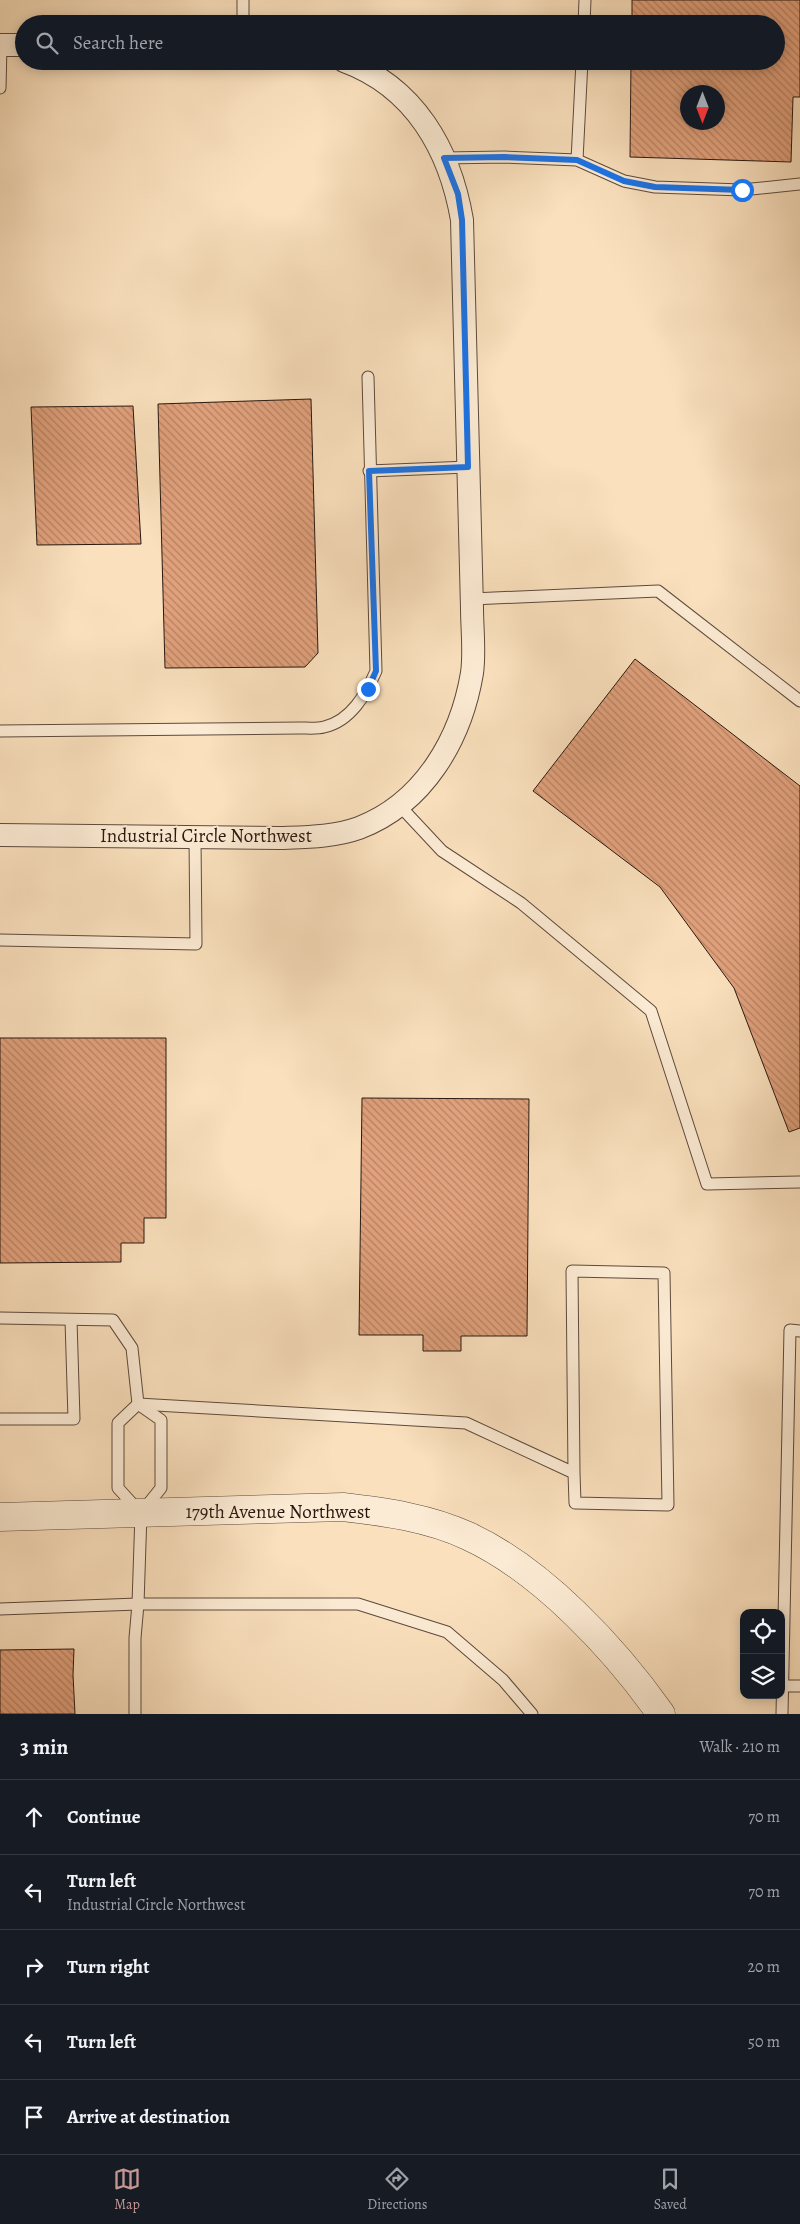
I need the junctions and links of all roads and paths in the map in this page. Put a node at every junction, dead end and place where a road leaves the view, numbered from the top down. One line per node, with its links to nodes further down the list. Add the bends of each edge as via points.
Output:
1 (243, 0): 3 (lane)
2 (585, 0): 4 (lane)
3 (243, 15)
4 (584, 15)
5 (0, 45): 6 (street); 9 (lane)
6 (15, 45)
7 (363, 70): 10 (street, Industrial Circle Northwest, via 409,105 440,146)
8 (582, 70): 11 (lane)
9 (0, 88)
10 (444, 158): 11 (lane); 14 (street, Industrial Circle Northwest, via 458,194 462,220)
11 (577, 160): 12 (lane, via 624,181 655,187 742,190)
12 (800, 184)
13 (368, 377): 15 (lane)
14 (468, 467): 15 (lane); 16 (street, Industrial Circle Northwest)
15 (369, 471): 18 (lane, via 376,671 368,689 342,720 324,727 308,728)
16 (472, 598): 17 (lane, via 658,591); 19 (street, Industrial Circle Northwest, via 472,671 465,705 453,737 436,767 414,794)
17 (800, 701)
18 (0, 730)
19 (399, 806): 21 (street, Industrial Circle Northwest, via 358,828 322,836); 23 (lane, via 442,851 521,903 651,1011 707,1184)
20 (0, 835): 21 (street, Industrial Circle Northwest)
21 (195, 837): 22 (lane, via 196,944)
22 (0, 940)
23 (800, 1182)
24 (0, 1318): 25 (lane)
25 (71, 1320): 27 (lane, via 113,1320 132,1348); 28 (lane, via 74,1419)
26 (800, 1331): 34 (lane, via 790,1330)
27 (138, 1404): 29 (lane, via 466,1423); 30 (lane, via 118,1423 118,1488); 30 (lane, via 161,1420 162,1488)
28 (0, 1419)
29 (574, 1473): 29 (lane, via 575,1504 668,1505 664,1273 572,1271)
30 (141, 1513): 31 (street, 179th Avenue Northwest); 32 (lane); 40 (street, 179th Avenue Northwest, via 343,1507 390,1512 468,1536 510,1560 559,1599 615,1655)
31 (0, 1517)
32 (138, 1604): 33 (lane); 38 (lane, via 134,1638); 39 (lane, via 358,1604 447,1632 503,1680)
33 (0, 1609)
34 (784, 1654)
35 (785, 1686): 36 (lane)
36 (800, 1686)
37 (783, 1699): 41 (lane)
38 (135, 1714)
39 (532, 1714)
40 (662, 1714)
41 (782, 1714)

